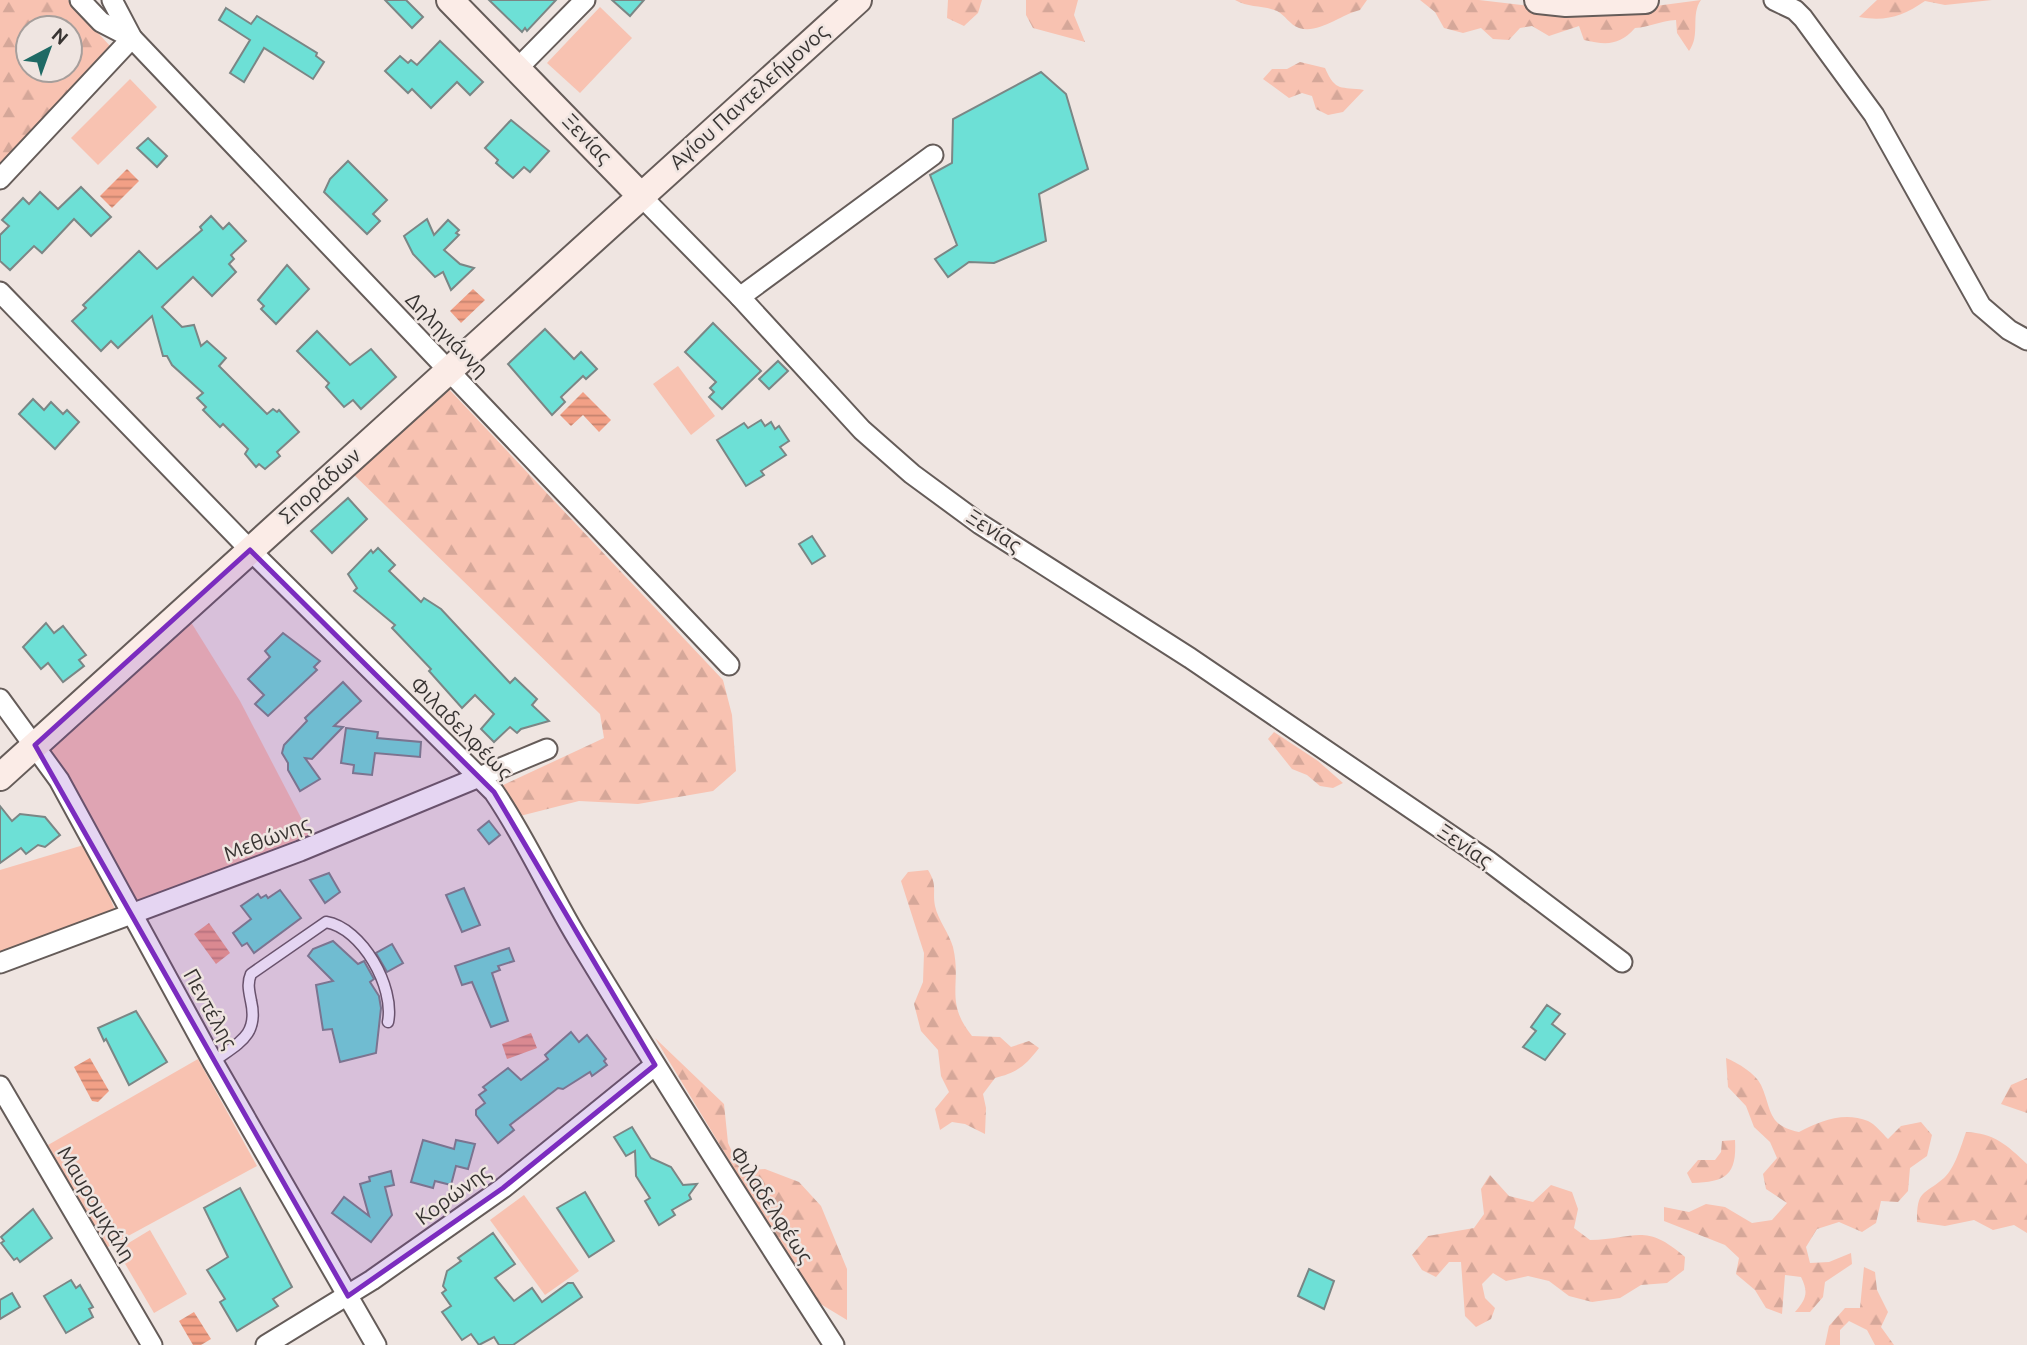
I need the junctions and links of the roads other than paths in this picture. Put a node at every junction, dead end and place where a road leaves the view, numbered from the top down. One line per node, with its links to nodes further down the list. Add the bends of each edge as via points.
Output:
1 (80, 0): 9 (street, Δηληγιάννη, via 100,22)
2 (112, 0): 9 (street, Δηληγιάννη)
3 (450, 0): 10 (street, Ξενίας)
4 (585, 0): 10 (street)
5 (858, 0): 13 (street, Αγίου Παντελεήμονος)
6 (1538, 0): 7 (street)
7 (1645, 0)
8 (1774, 0): 16 (street, via 1803,19 1874,115 1981,306)
9 (132, 38): 12 (street); 17 (street, Δηληγιάννη)
10 (518, 68): 13 (street, Ξενίας)
11 (933, 155): 15 (street)
12 (0, 179)
13 (640, 195): 15 (street, Ξενίας); 17 (street, Σποράδων)
14 (0, 292): 18 (street, Φιλαδελφέως)
15 (740, 297): 26 (street, Ξενίας, via 862,430 912,474 980,524 1190,658 1487,860)
16 (2027, 340)
17 (449, 369): 18 (street, Σποράδων); 19 (street, Δηληγιάννη)
18 (250, 550): 21 (street, Σποράδων); 24 (street, Φιλαδελφέως)
19 (729, 665)
20 (0, 699): 21 (street, Πεντέλης)
21 (35, 745): 23 (street, Σποράδων); 25 (street, Πεντέλης, via 83,820)
22 (547, 749): 24 (street, Μεθώνης)
23 (0, 777)
24 (480, 778): 25 (street, Μεθώνης); 30 (street, Φιλαδελφέως, via 519,829 570,926)
25 (132, 915): 27 (street, Μεθώνης); 29 (street, Πεντέλης)
26 (1622, 962)
27 (0, 963)
28 (388, 1022): 29 (lane, via 390,1012 380,974 351,931 326,922 251,974 252,1028)
29 (213, 1062): 32 (street, Πεντέλης)
30 (654, 1065): 32 (street, Κορώνης, via 503,1188); 36 (street, Φιλαδελφέως)
31 (0, 1086): 33 (street, Μαυρομιχάλη)
32 (348, 1296): 34 (street, Κορώνης); 35 (street, Πεντέλης)
33 (152, 1345)
34 (266, 1345)
35 (376, 1345)
36 (834, 1345)

